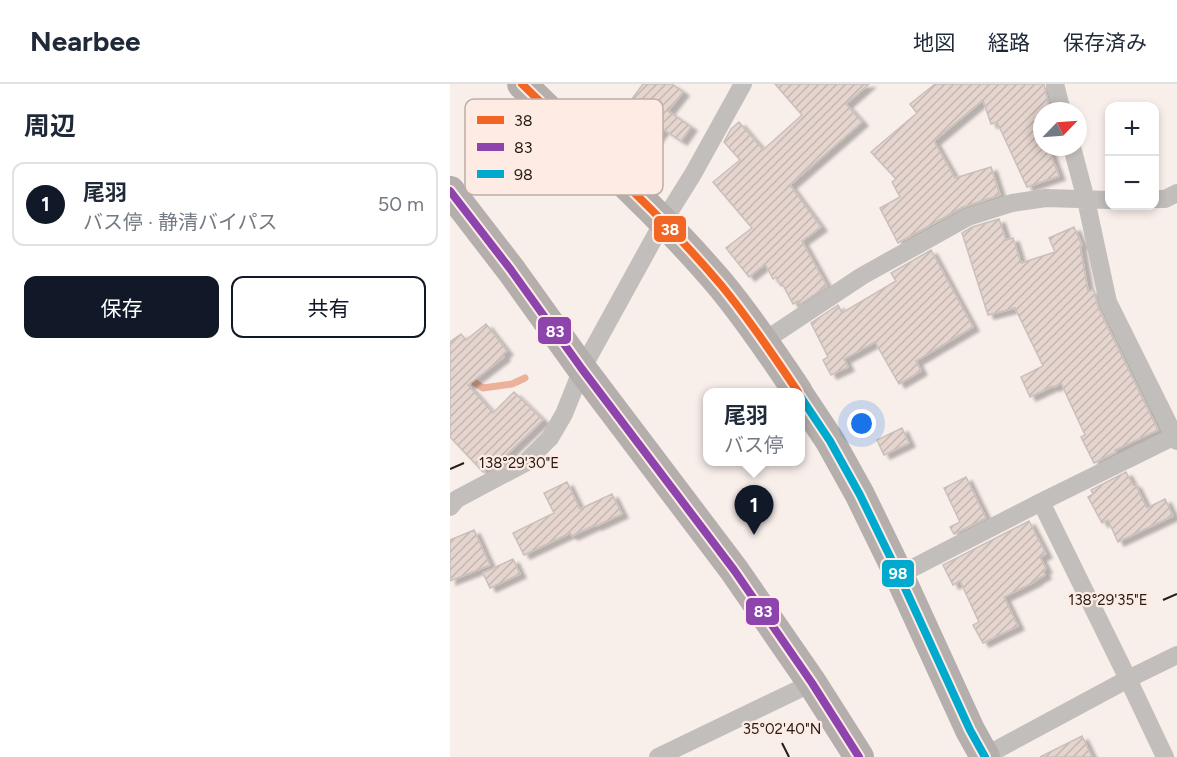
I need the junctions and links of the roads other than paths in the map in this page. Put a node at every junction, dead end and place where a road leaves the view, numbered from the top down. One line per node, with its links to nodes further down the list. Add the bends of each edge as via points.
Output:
1 (743, 84): 13 (street)
2 (1054, 84): 5 (street)
3 (530, 88): 4 (highway)
4 (541, 99)
5 (1059, 102)
6 (1074, 156): 11 (street)
7 (450, 191): 15 (highway)
8 (1177, 194): 10 (street)
9 (636, 195): 13 (highway)
10 (1159, 199)
11 (1086, 200): 12 (street); 14 (street, via 1046,198 1012,203 968,217 862,276); 18 (street, via 1108,302)
12 (1105, 200)
13 (663, 222): 14 (highway, via 721,285); 15 (street)
14 (764, 341): 16 (highway)
15 (582, 369): 19 (street, via 550,438 525,463); 24 (highway, via 734,570)
16 (795, 388)
17 (805, 403): 21 (highway, via 855,486)
18 (1176, 437): 20 (street)
19 (452, 498)
20 (1041, 502): 21 (street); 23 (street)
21 (899, 575): 27 (highway)
22 (1177, 655): 23 (street)
23 (1128, 679): 27 (street); 28 (street)
24 (812, 683): 25 (street); 26 (highway)
25 (658, 757)
26 (859, 757)
27 (985, 757)
28 (1165, 757)

